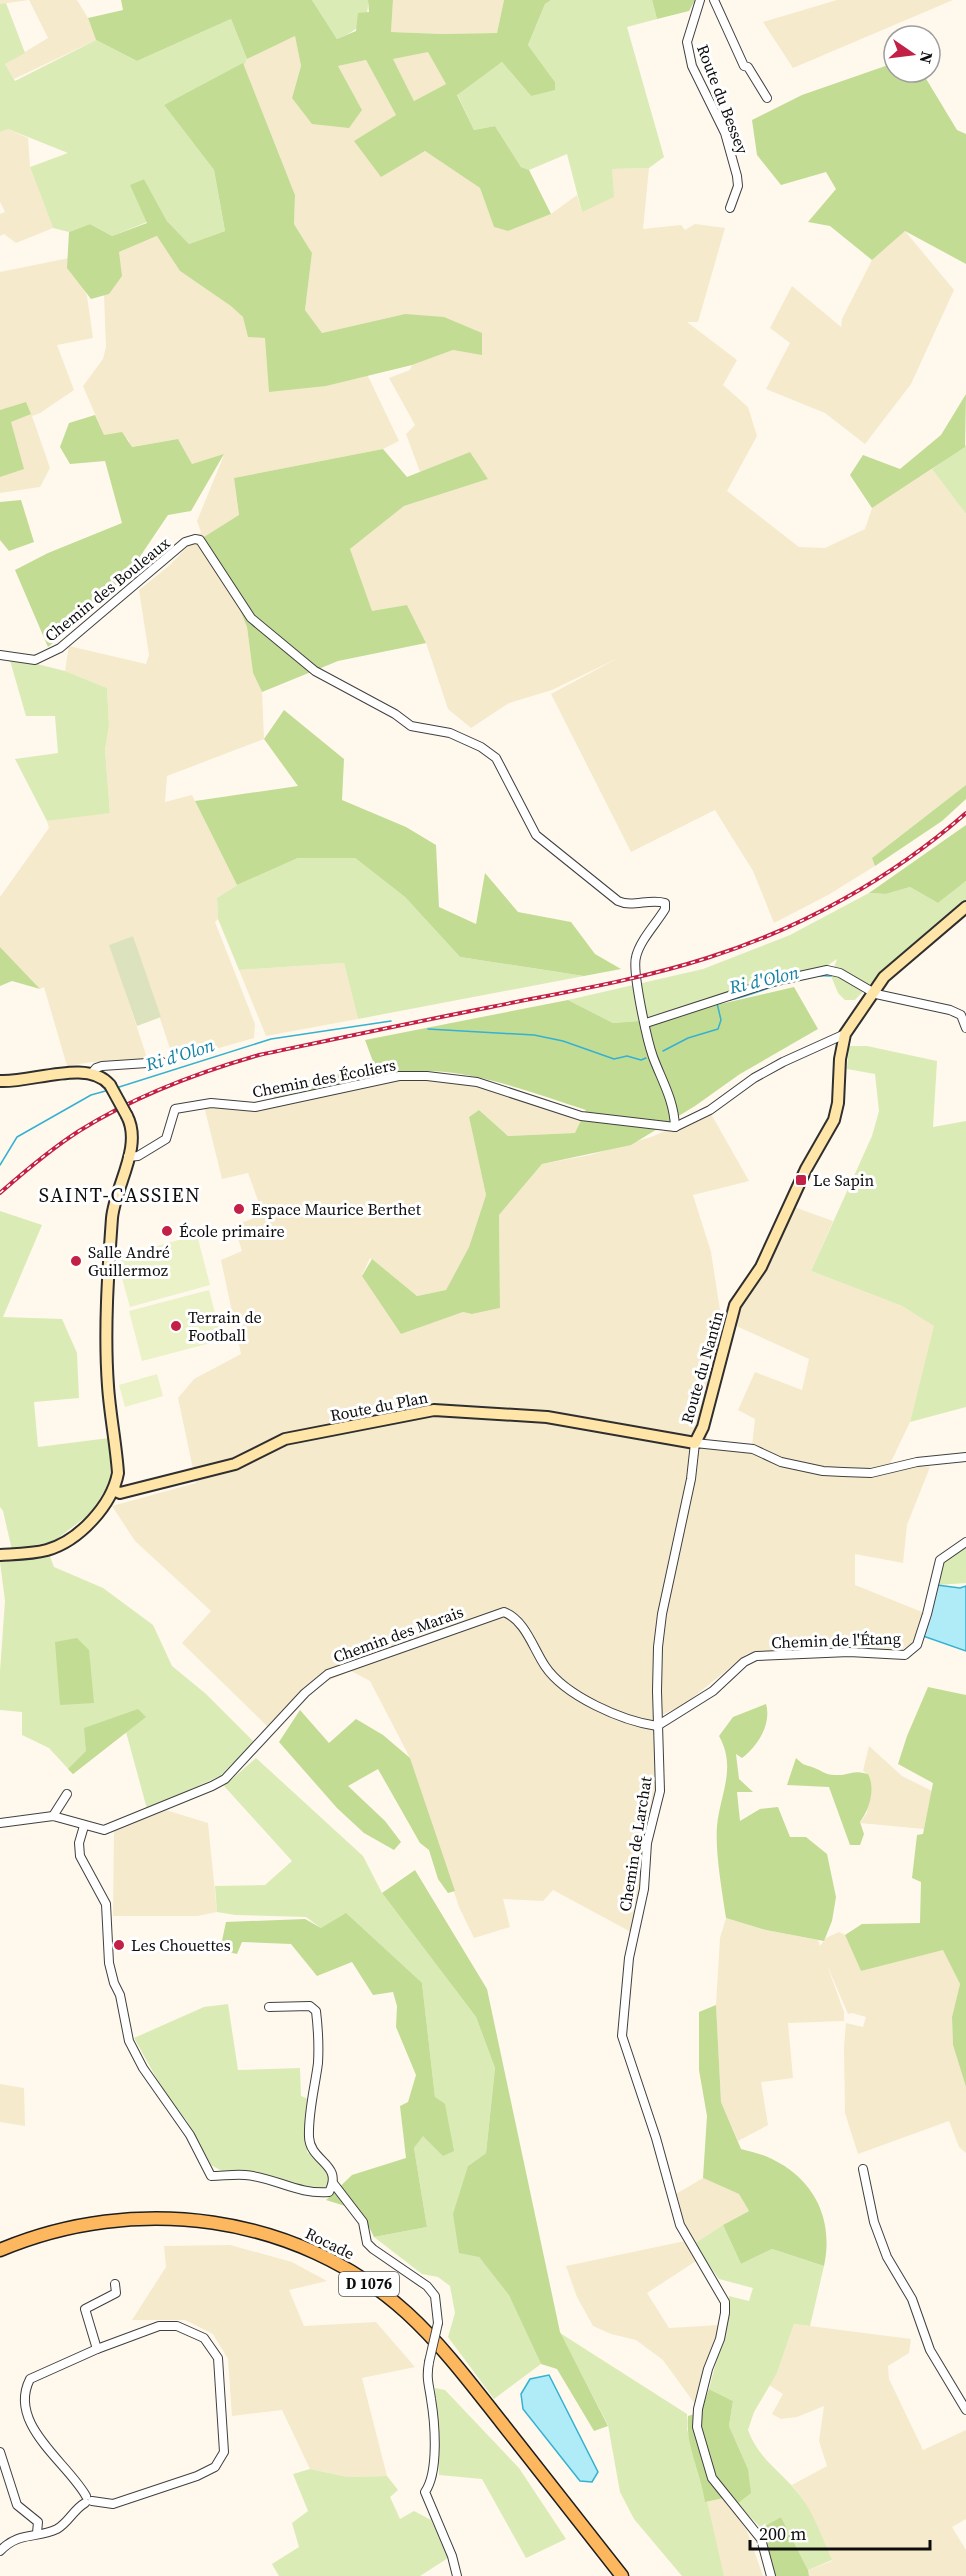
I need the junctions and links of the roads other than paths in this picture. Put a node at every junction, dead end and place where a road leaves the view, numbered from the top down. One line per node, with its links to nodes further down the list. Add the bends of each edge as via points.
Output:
1 (700, 0): 4 (street, Route du Bessey, via 687,42 692,66 724,133 737,176 738,186)
2 (714, 0): 3 (street, Route du Bessey, via 744,66)
3 (767, 98)
4 (730, 208)
5 (0, 655): 8 (street, Chemin des Bouleaux, via 35,660 60,648 185,542 200,540 251,618 315,671 411,726 450,733 482,747 499,762 536,834 544,841 618,901 664,903 636,957)
6 (966, 907): 7 (street, Route du Nantin, via 884,977)
7 (873, 992): 8 (street, via 827,970 772,982); 9 (street, via 950,1010 961,1015); 10 (street, Route du Nantin)
8 (646, 1023): 14 (street, via 652,1055 671,1100)
9 (966, 1028)
10 (845, 1034): 14 (street, via 783,1062 710,1110); 16 (street, Route du Nantin, via 834,1120 806,1169 761,1267 735,1305 703,1427)
11 (162, 1062): 12 (street, via 102,1066)
12 (92, 1073): 13 (street); 15 (street, bridge, via 110,1085 127,1116 133,1138)
13 (0, 1081)
14 (675, 1126): 15 (street, Chemin des Écoliers, via 581,1116 477,1082 399,1076 255,1107 211,1103 175,1109 166,1139 138,1156)
15 (128, 1157): 18 (street, via 113,1210 109,1284 108,1388 118,1473)
16 (695, 1443): 17 (street, via 753,1449 782,1462 823,1471 871,1473 917,1462); 18 (street, Route du Plan, via 547,1417 434,1410 285,1439 235,1464 120,1493); 21 (street, Chemin de Larchat, via 662,1614)
17 (966, 1457)
18 (113, 1490): 20 (street, via 89,1521 63,1543 38,1552)
19 (966, 1542): 21 (street, Chemin de l'Étang, via 940,1560 917,1645 905,1654 756,1656 713,1691)
20 (0, 1556)
21 (657, 1726): 25 (street, Chemin des Marais, via 596,1705 572,1692 546,1668 514,1616 504,1612 328,1674 305,1693 225,1779 117,1827 104,1830); 39 (street, Chemin de Larchat, via 660,1791 647,1843 644,1889 629,1958 622,2036 680,2225 725,2302 720,2339 698,2409 698,2432 712,2478 761,2539)
22 (68, 1794): 23 (street)
23 (53, 1816): 24 (street); 25 (street, Chemin des Marais)
24 (0, 1823)
25 (84, 1826): 28 (street, via 80,1856 106,1905 109,1963 129,2041 143,2068 190,2134 211,2176 246,2175 317,2193 329,2192)
26 (269, 2007): 28 (street, via 310,2006 316,2011 318,2060 309,2138 313,2154 331,2171)
27 (863, 2169): 32 (street, via 874,2222 887,2257 912,2299 930,2350)
28 (333, 2183): 37 (street, bridge, via 363,2222 373,2249 427,2286 435,2296 438,2323 426,2377 434,2432 432,2482 425,2492)
29 (0, 2250): 38 (main road, Rocade / D 1076, via 69,2227 148,2217 236,2226 323,2256 388,2298 436,2343)
30 (115, 2284): 31 (street, via 116,2293 85,2309)
31 (96, 2349): 34 (street, via 30,2379 25,2390 24,2409 43,2444); 34 (street, via 159,2326 177,2326 204,2338 218,2358 224,2452 215,2467 186,2480 113,2504)
32 (966, 2410)
33 (0, 2452): 35 (street, via 17,2505 38,2522)
34 (88, 2500): 35 (street, via 57,2529)
35 (37, 2534): 36 (street, via 9,2542)
36 (0, 2552)
37 (457, 2576)
38 (622, 2576)
39 (771, 2576)

